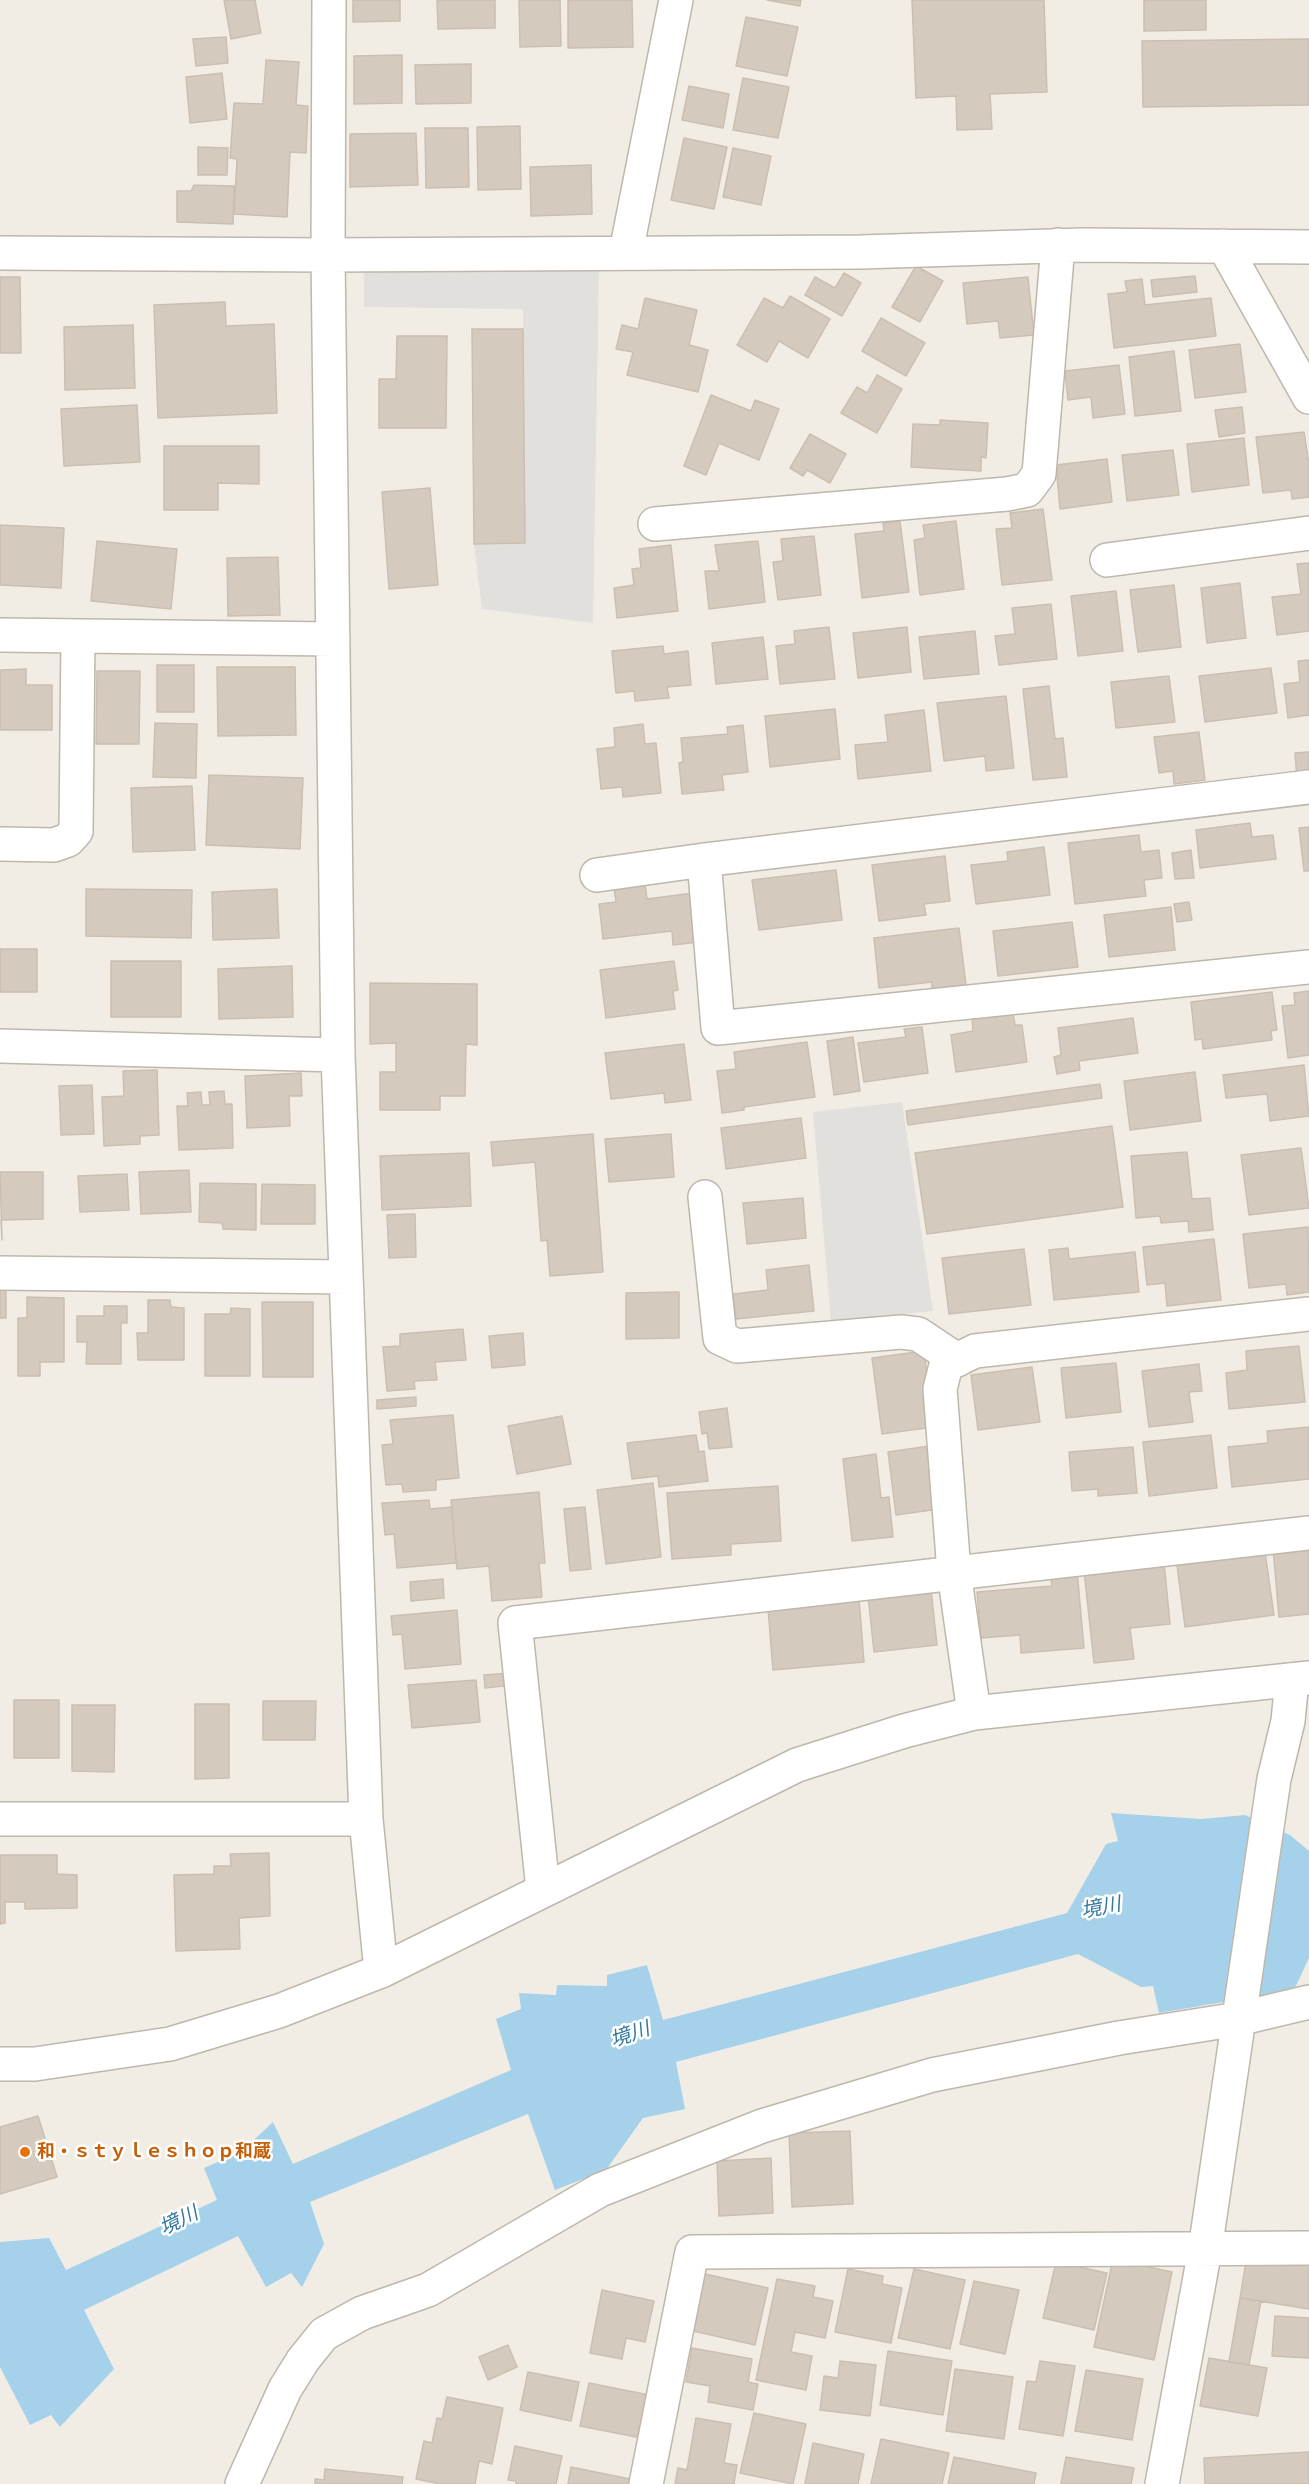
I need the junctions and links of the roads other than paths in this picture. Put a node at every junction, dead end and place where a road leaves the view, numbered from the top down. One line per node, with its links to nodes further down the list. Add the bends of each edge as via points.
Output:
1 (329, 0): 8 (street)
2 (676, 0): 6 (street)
3 (1058, 245): 4 (street); 6 (street, via 861,252); 10 (street, via 1039,474 1027,490)
4 (1224, 246): 5 (street); 9 (street)
5 (1309, 247)
6 (626, 252): 8 (street)
7 (0, 253): 8 (street)
8 (328, 255): 15 (street)
9 (1309, 397)
10 (655, 524)
11 (1309, 533): 12 (street)
12 (1107, 560)
13 (0, 635): 14 (street)
14 (78, 636): 15 (street); 17 (street, via 76,831 68,840 54,845)
15 (333, 639): 22 (street)
16 (1309, 787): 18 (street)
17 (0, 844)
18 (704, 860): 19 (street); 20 (street, via 718,1028)
19 (597, 875)
20 (1309, 967)
21 (0, 1046): 22 (street)
22 (338, 1055): 25 (street)
23 (705, 1197): 27 (street, via 720,1338 737,1346 902,1332 918,1334)
24 (0, 1273): 25 (street)
25 (346, 1277): 33 (street)
26 (1309, 1314): 27 (street, via 975,1351)
27 (957, 1360): 29 (street, via 945,1365 940,1389)
28 (1309, 1533): 29 (street)
29 (954, 1572): 31 (street); 34 (street, via 515,1623)
30 (1301, 1679): 31 (street); 37 (street, via 1274,1779)
31 (974, 1713): 34 (street, via 797,1765)
32 (0, 1818): 33 (street)
33 (366, 1819): 35 (street)
34 (543, 1889): 35 (street)
35 (381, 1971): 38 (street, via 279,2011 170,2044 35,2064)
36 (1309, 2002): 37 (street)
37 (1241, 2008): 40 (street); 41 (street, via 932,2075 762,2126 600,2190 428,2290 362,2313 324,2334 285,2389)
38 (0, 2064)
39 (1309, 2248): 40 (street)
40 (1205, 2250): 42 (street, via 692,2252); 43 (street)
41 (242, 2484)
42 (646, 2484)
43 (1162, 2484)

